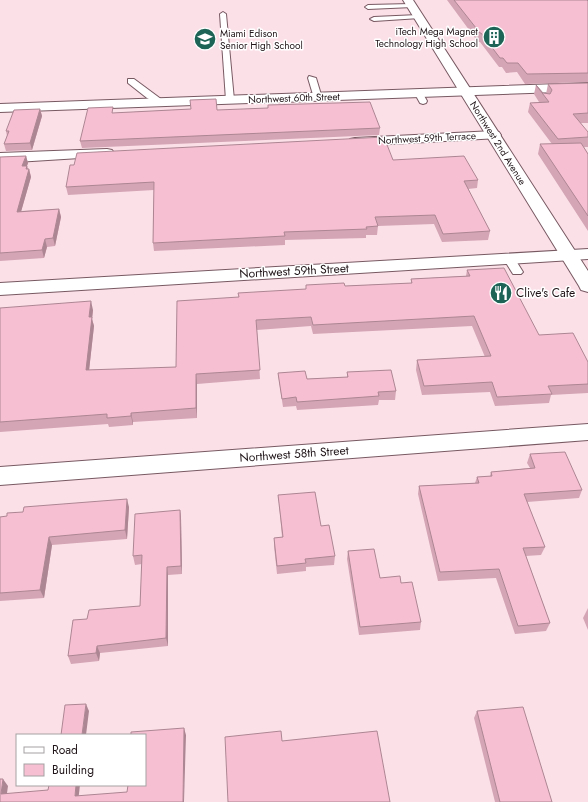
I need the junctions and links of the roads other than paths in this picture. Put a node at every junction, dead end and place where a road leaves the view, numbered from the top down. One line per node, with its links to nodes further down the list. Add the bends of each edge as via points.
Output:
1 (368, 7): 2 (lane)
2 (412, 8): 4 (lane); 9 (street, Northwest 2nd Avenue)
3 (223, 14): 11 (lane)
4 (374, 19)
5 (312, 78): 10 (lane)
6 (131, 80): 13 (lane)
7 (588, 87): 8 (street, Northwest 60th Street)
8 (536, 89): 9 (street, Northwest 60th Street); 12 (lane)
9 (466, 92): 10 (street, Northwest 60th Street, via 421,97); 15 (street, Northwest 2nd Avenue)
10 (318, 98): 11 (street, Northwest 60th Street)
11 (230, 100): 13 (street, Northwest 60th Street)
12 (545, 100)
13 (161, 102): 14 (street, Northwest 60th Street)
14 (0, 108)
15 (494, 135): 16 (street, Northwest 59th Terrace); 20 (street, Northwest 2nd Avenue)
16 (342, 142)
17 (119, 152): 18 (street)
18 (0, 158)
19 (588, 254): 20 (street, Northwest 59th Street)
20 (569, 255): 21 (street, Northwest 2nd Avenue); 22 (street, Northwest 59th Street, via 513,265)
21 (585, 276)
22 (0, 289)
23 (588, 432): 24 (street, Northwest 58th Street)
24 (0, 476)

